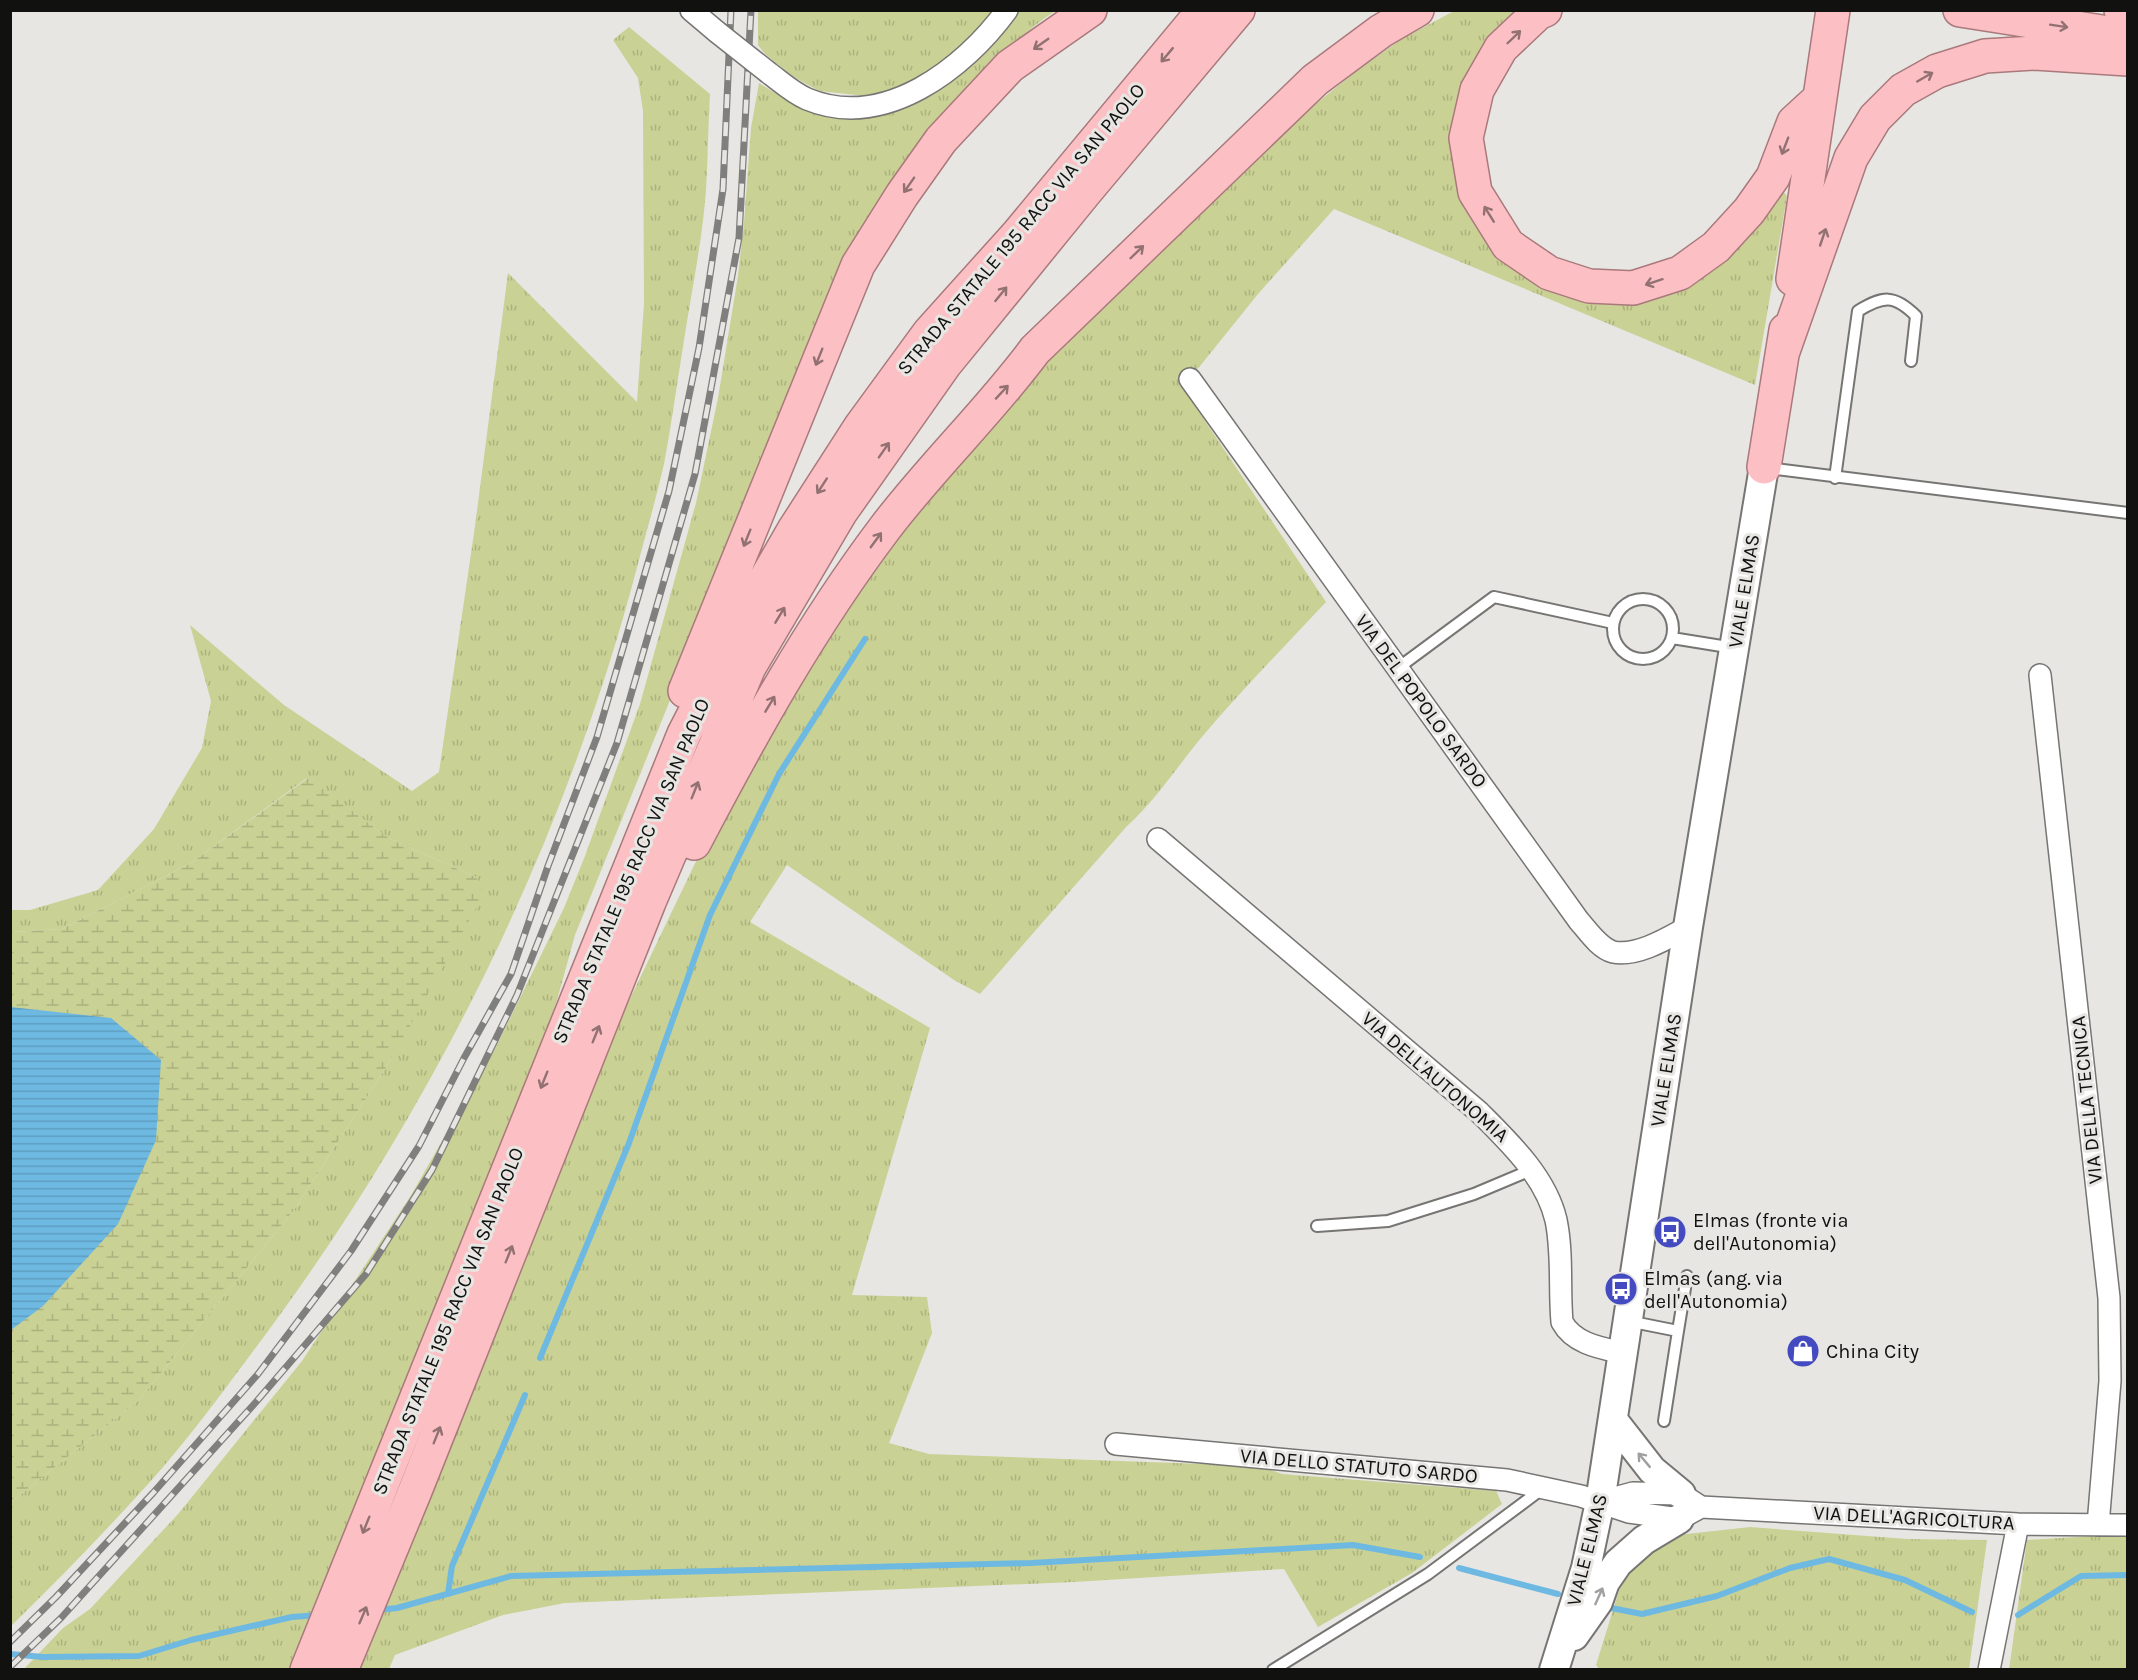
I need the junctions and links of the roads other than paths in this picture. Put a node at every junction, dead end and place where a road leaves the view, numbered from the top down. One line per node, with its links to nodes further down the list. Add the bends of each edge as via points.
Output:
1 (691, 10): 2 (street, bridge, via 794,92 824,104 860,107 899,99 942,76 968,56)
2 (1007, 10)
3 (1090, 10): 26 (highway, one-way to 26, via 1010,66 941,140 858,265 683,695)
4 (1204, 10): 26 (highway, STRADA STATALE 195 RACC VIA SAN PAOLO, one-way to 26, via 1018,234 929,333 861,426 794,530)
5 (1238, 10): 28 (highway, STRADA STATALE 195 RACC VIA SAN PAOLO, one-way to 5, via 749,667 840,513 945,364)
6 (1417, 10): 28 (highway, one-way to 6, via 678,875 740,754 837,594 886,526 1012,382 1035,350 1315,80 1381,31)
7 (1545, 10): 14 (highway, one-way to 7, via 1794,122 1773,177 1749,211 1716,248 1680,273 1633,288 1589,286 1549,273 1508,245 1475,192 1466,138 1477,90 1502,48)
8 (1833, 10): 14 (highway)
9 (1960, 10): 12 (highway, one-way to 12)
10 (2121, 10): 11 (highway)
11 (2127, 11)
12 (2127, 36)
13 (2127, 59): 15 (highway, one-way to 13, via 1851,158 1875,118 1903,90 1936,71 1985,56 2035,52)
14 (1818, 100): 15 (highway)
15 (1783, 351): 18 (highway)
16 (1911, 361): 19 (lane, via 1916,316 1892,299 1876,300 1857,311)
17 (1190, 379): 24 (street, VIA DEL POPOLO SARDO)
18 (1764, 467): 19 (lane); 23 (main road, VIALE ELMAS)
19 (1835, 478): 20 (lane)
20 (2127, 513)
21 (1613, 623): 22 (lane, via 1616,643 1630,657 1640,660 1660,654); 22 (lane, via 1631,601 1650,600 1666,610 1671,619); 24 (lane, via 1494,597)
22 (1672, 638): 23 (lane)
23 (1734, 648): 29 (main road, VIALE ELMAS)
24 (1398, 669): 29 (street, VIA DEL POPOLO SARDO, via 1579,921 1602,945 1613,952 1630,951 1652,946)
25 (2040, 675): 44 (street, VIA DELLA TECNICA, via 2109,1298 2110,1380)
26 (684, 734): 30 (highway, STRADA STATALE 195 RACC VIA SAN PAOLO, one-way to 30)
27 (1158, 839): 31 (street, VIA DELL'AUTONOMIA, via 1479,1112 1518,1151)
28 (649, 902): 30 (highway, STRADA STATALE 195 RACC VIA SAN PAOLO, one-way to 28)
29 (1688, 927): 34 (main road, VIALE ELMAS)
30 (544, 1123): 47 (highway, STRADA STATALE 195 RACC VIA SAN PAOLO, one-way to 47); 48 (highway, STRADA STATALE 195 RACC VIA SAN PAOLO, one-way to 30, via 415,1491)
31 (1531, 1170): 32 (lane, via 1474,1194 1388,1221); 36 (street, VIA DELL'AUTONOMIA, via 1556,1220 1562,1322 1576,1339)
32 (1317, 1226)
33 (1687, 1276): 35 (lane)
34 (1628, 1321): 35 (lane); 36 (main road, VIALE ELMAS)
35 (1678, 1331): 38 (lane)
36 (1623, 1353): 37 (main road, VIALE ELMAS)
37 (1613, 1420): 41 (main road, VIALE ELMAS); 42 (main road, one-way to 37)
38 (1664, 1421)
39 (1116, 1444): 40 (street, VIA DELLO STATUTO SARDO)
40 (1545, 1487): 41 (street, VIA DELLO STATUTO SARDO); 49 (lane, via 1428,1574)
41 (1600, 1502): 42 (street, VIA DELL'AGRICOLTURA, via 1629,1512); 46 (main road, VIALE ELMAS, via 1586,1568)
42 (1687, 1507): 43 (street, VIA DELL'AGRICOLTURA); 46 (main road, one-way to 42, via 1598,1602 1618,1563)
43 (2018, 1524): 44 (street, VIA DELL'AGRICOLTURA); 50 (street)
44 (2098, 1525): 45 (street, VIA DELL'AGRICOLTURA)
45 (2127, 1525)
46 (1555, 1666)
47 (307, 1670)
48 (341, 1670)
49 (1273, 1670)
50 (1989, 1670)

